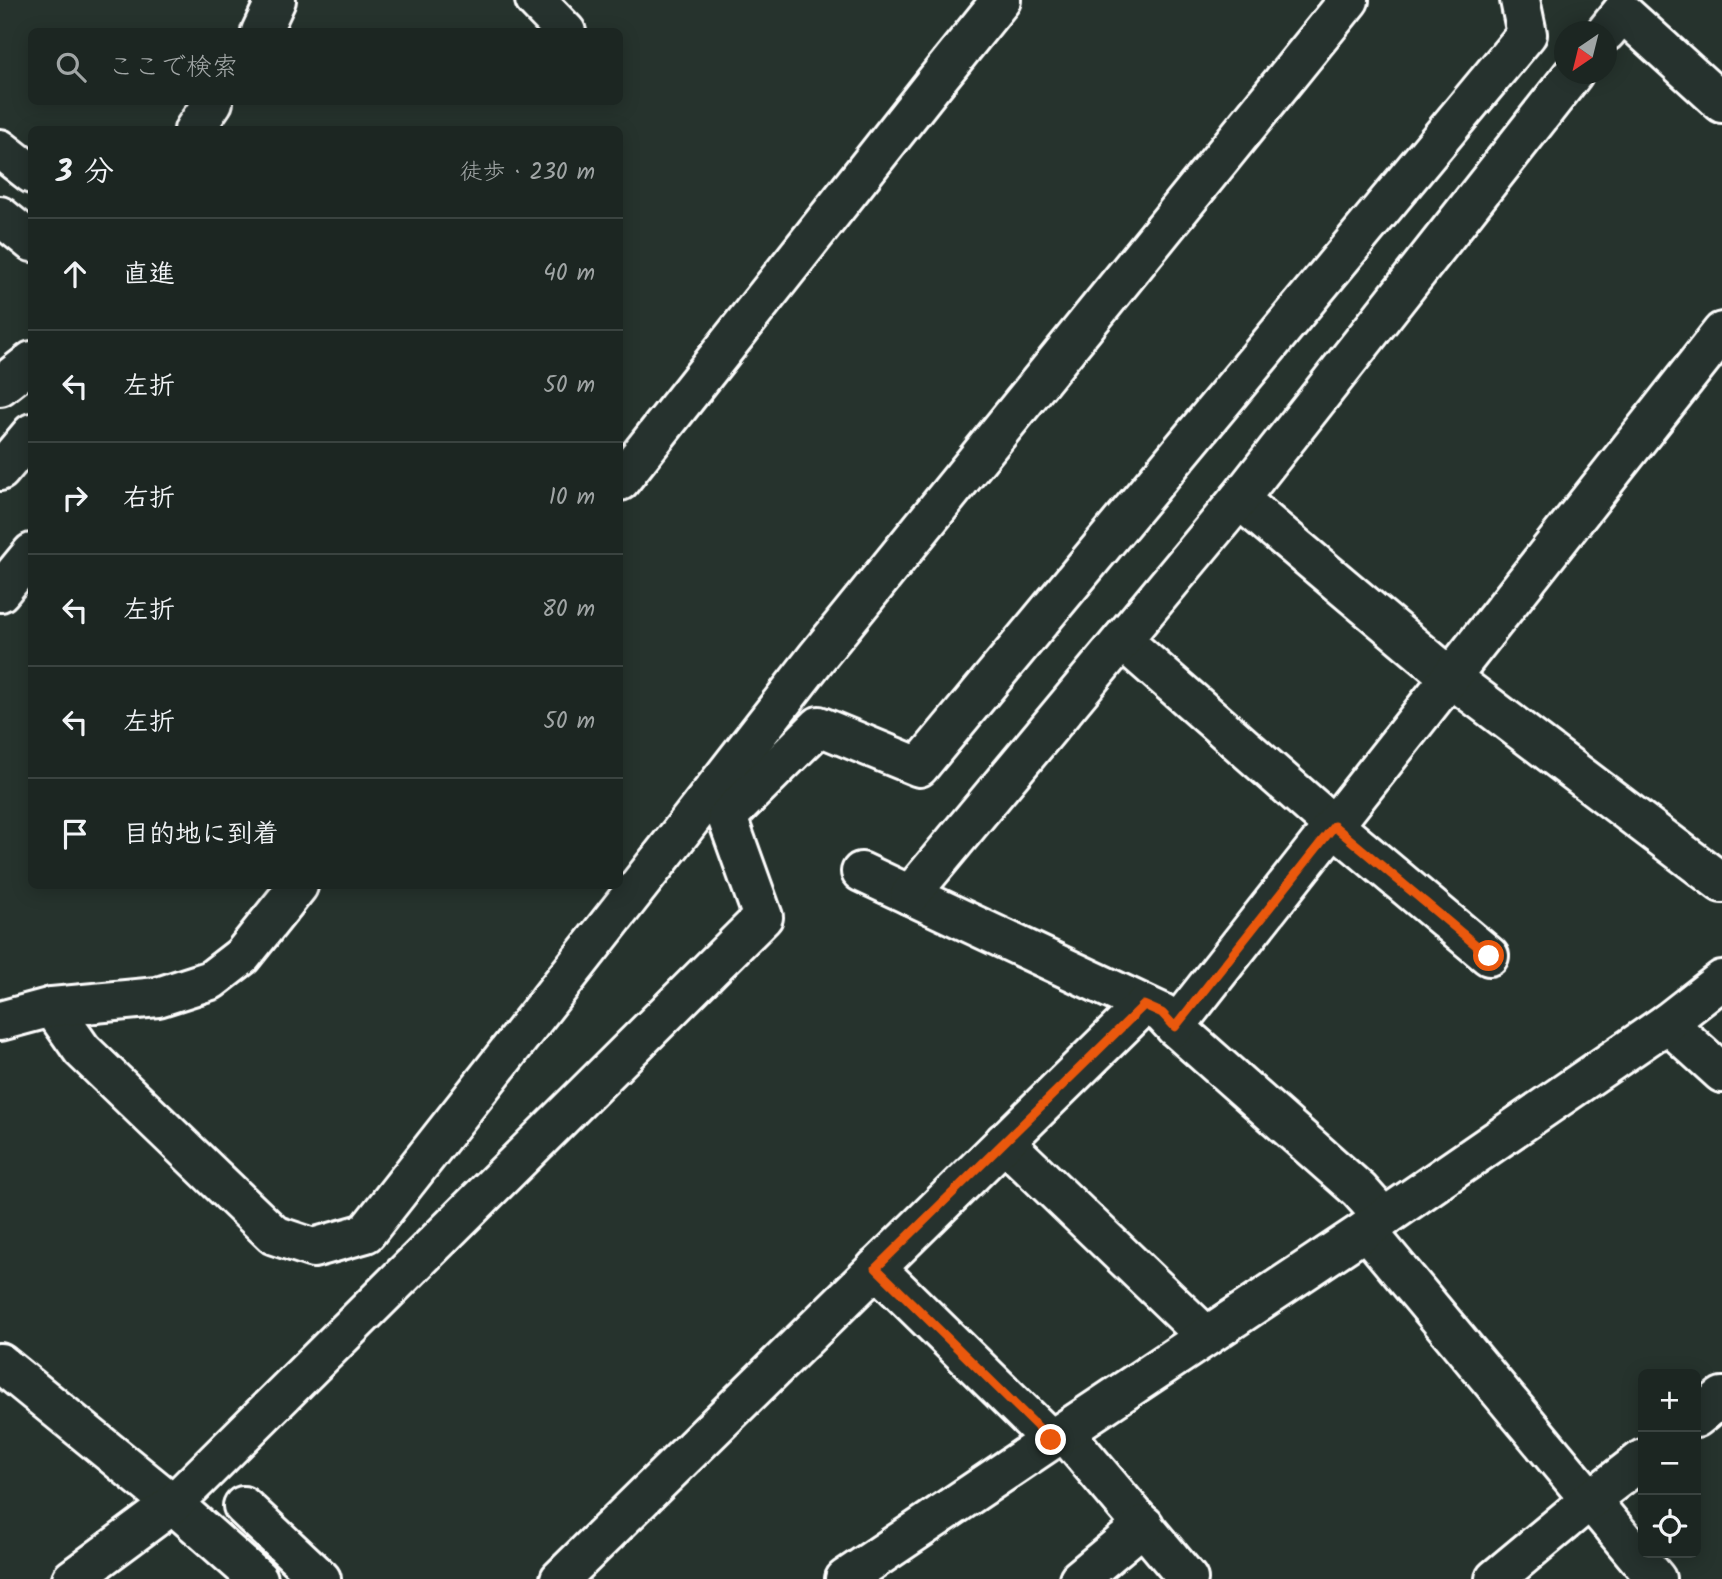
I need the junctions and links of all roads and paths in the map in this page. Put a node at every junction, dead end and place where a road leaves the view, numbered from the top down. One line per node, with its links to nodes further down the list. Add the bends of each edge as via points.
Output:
1 (276, 0): 7 (street)
2 (535, 0): 8 (street)
3 (1001, 0): 22 (street)
4 (1349, 0): 36 (street, via 817,657 366,1233 313,1248 274,1236 82,1050)
5 (1520, 0): 51 (street, via 1527,34 919,767 819,726 727,817 763,918)
6 (1615, 21): 10 (street, via 1622,12)
7 (263, 28)
8 (562, 28)
9 (1565, 84): 23 (street)
10 (1718, 90)
11 (211, 105): 12 (street)
12 (197, 126)
13 (0, 149): 14 (street)
14 (28, 171)
15 (0, 216): 16 (street)
16 (28, 239)
17 (1722, 332): 27 (street)
18 (28, 364): 19 (street)
19 (0, 386)
20 (28, 438): 21 (street)
21 (0, 471)
22 (623, 477)
23 (1239, 499): 26 (street); 27 (street)
24 (28, 557): 25 (street)
25 (0, 592)
26 (1122, 640): 28 (street); 32 (street)
27 (1450, 677): 28 (street); 30 (street)
28 (1334, 826): 33 (street); 39 (street)
29 (861, 872): 32 (street)
30 (1722, 883)
31 (297, 889): 36 (street, via 242,956 211,979 158,997)
32 (910, 895): 35 (street)
33 (1489, 956)
34 (1722, 980): 38 (street)
35 (1144, 1005): 39 (street, via 1162,1013); 41 (street)
36 (52, 1007): 37 (street)
37 (0, 1021)
38 (1667, 1023): 40 (street); 42 (street)
39 (1175, 1027): 42 (street, via 1359,1190)
40 (1722, 1073)
41 (1004, 1142): 43 (street); 44 (street)
42 (1375, 1224): 44 (street); 50 (street)
43 (876, 1268): 48 (street); 57 (street)
44 (1206, 1336): 48 (street)
45 (0, 1363): 51 (street)
46 (1722, 1397): 47 (street)
47 (1701, 1414)
48 (1057, 1436): 53 (street); 58 (street)
49 (1638, 1463): 50 (street)
50 (1591, 1499): 61 (street); 62 (street)
51 (173, 1504): 54 (street); 55 (street)
52 (243, 1506): 56 (street)
53 (1144, 1525): 59 (street); 60 (street)
54 (72, 1579)
55 (258, 1579)
56 (321, 1579)
57 (560, 1579)
58 (845, 1579)
59 (1080, 1579)
60 (1188, 1579)
61 (1495, 1579)
62 (1656, 1579)

